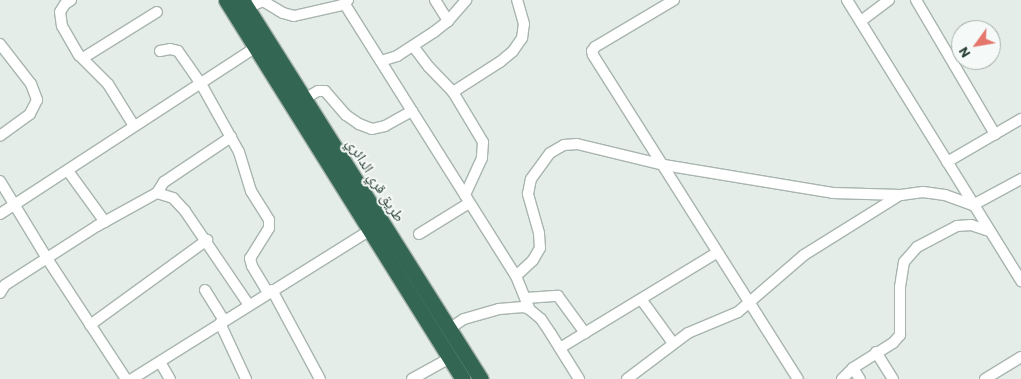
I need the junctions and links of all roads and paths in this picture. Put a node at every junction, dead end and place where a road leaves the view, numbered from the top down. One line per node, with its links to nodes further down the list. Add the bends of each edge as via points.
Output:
1 (71, 0): 19 (street, via 62,8 60,21)
2 (226, 0): 17 (highway, طريق قري الدائري)
3 (435, 0): 13 (street)
4 (466, 0): 13 (street)
5 (517, 0): 22 (street, via 524,24 522,38 513,51)
6 (674, 0): 31 (street, via 595,46 592,51)
7 (847, 0): 14 (street)
8 (889, 0): 14 (street)
9 (916, 0): 27 (street)
10 (343, 2): 11 (street, via 294,16 263,1); 20 (street)
11 (244, 4): 23 (highway, طريق قري الدائري)
12 (157, 12): 19 (street)
13 (448, 21): 16 (street)
14 (861, 21): 30 (street)
15 (0, 44): 28 (street, via 31,84 36,100 30,114)
16 (413, 46): 20 (street); 22 (street)
17 (256, 47): 21 (street); 42 (highway, طريق قري الدائري)
18 (160, 51): 21 (street, via 170,49 178,52)
19 (83, 58): 26 (street, via 108,84)
20 (381, 61): 24 (street)
21 (200, 82): 26 (street); 29 (street)
22 (453, 92): 37 (street, via 483,142 482,158)
23 (304, 99): 24 (street, via 318,91 326,91 346,115 372,129 386,126); 60 (highway, طريق قري الدائري)
24 (412, 111): 37 (street)
25 (1021, 119): 27 (street)
26 (134, 126): 32 (street)
27 (996, 134): 30 (street)
28 (0, 136)
29 (231, 137): 35 (street, via 164,182); 51 (street, via 251,191 269,220 269,228 250,258 254,271)
30 (947, 162): 39 (street)
31 (664, 165): 36 (street, via 833,193); 46 (street); 48 (street, via 577,144 564,144 550,153 531,179 528,194 540,248)
32 (68, 171): 38 (street); 41 (street)
33 (1021, 179): 39 (street)
34 (0, 182): 38 (street)
35 (157, 194): 41 (street); 45 (street, via 173,198)
36 (901, 195): 39 (street, via 923,192 945,195); 55 (street, via 804,255)
37 (467, 199): 44 (street); 48 (street)
38 (15, 205): 40 (street); 47 (street)
39 (973, 205): 43 (street)
40 (0, 214)
41 (105, 222): 47 (street)
42 (370, 230): 51 (street); 66 (highway, طريق قري الدائري)
43 (990, 231): 49 (street); 64 (street, via 971,225 957,226 917,247 904,262 900,287 900,335)
44 (419, 234)
45 (207, 240): 56 (street); 59 (street)
46 (716, 253): 54 (street); 55 (street)
47 (48, 260): 52 (street, via 5,285); 59 (street)
48 (516, 276): 53 (street)
49 (1021, 282)
50 (204, 290): 58 (street)
51 (270, 292): 56 (street); 74 (street)
52 (0, 293)
53 (526, 298): 57 (street); 61 (street, via 558,296)
54 (641, 299): 61 (street); 62 (street)
55 (749, 304): 62 (street); 79 (street)
56 (249, 305): 58 (street)
57 (529, 309): 60 (street, via 498,309 464,319); 63 (street)
58 (222, 322): 67 (street); 73 (street)
59 (90, 325): 70 (street)
60 (449, 329): 77 (highway, طريق قري الدائري)
61 (585, 333): 63 (street)
62 (673, 343): 69 (street)
63 (560, 348): 78 (street)
64 (876, 352): 68 (street); 82 (street)
65 (1021, 357): 83 (street)
66 (450, 358): 75 (street); 76 (highway, طريق قري الدائري)
67 (160, 362): 71 (street); 72 (street)
68 (853, 368): 80 (street); 81 (street)
69 (631, 378)
70 (126, 379)
71 (132, 379)
72 (170, 379)
73 (246, 379)
74 (320, 379)
75 (412, 379)
76 (463, 379)
77 (481, 379)
78 (579, 379)
79 (798, 379)
80 (842, 379)
81 (860, 379)
82 (893, 379)
83 (985, 379)

